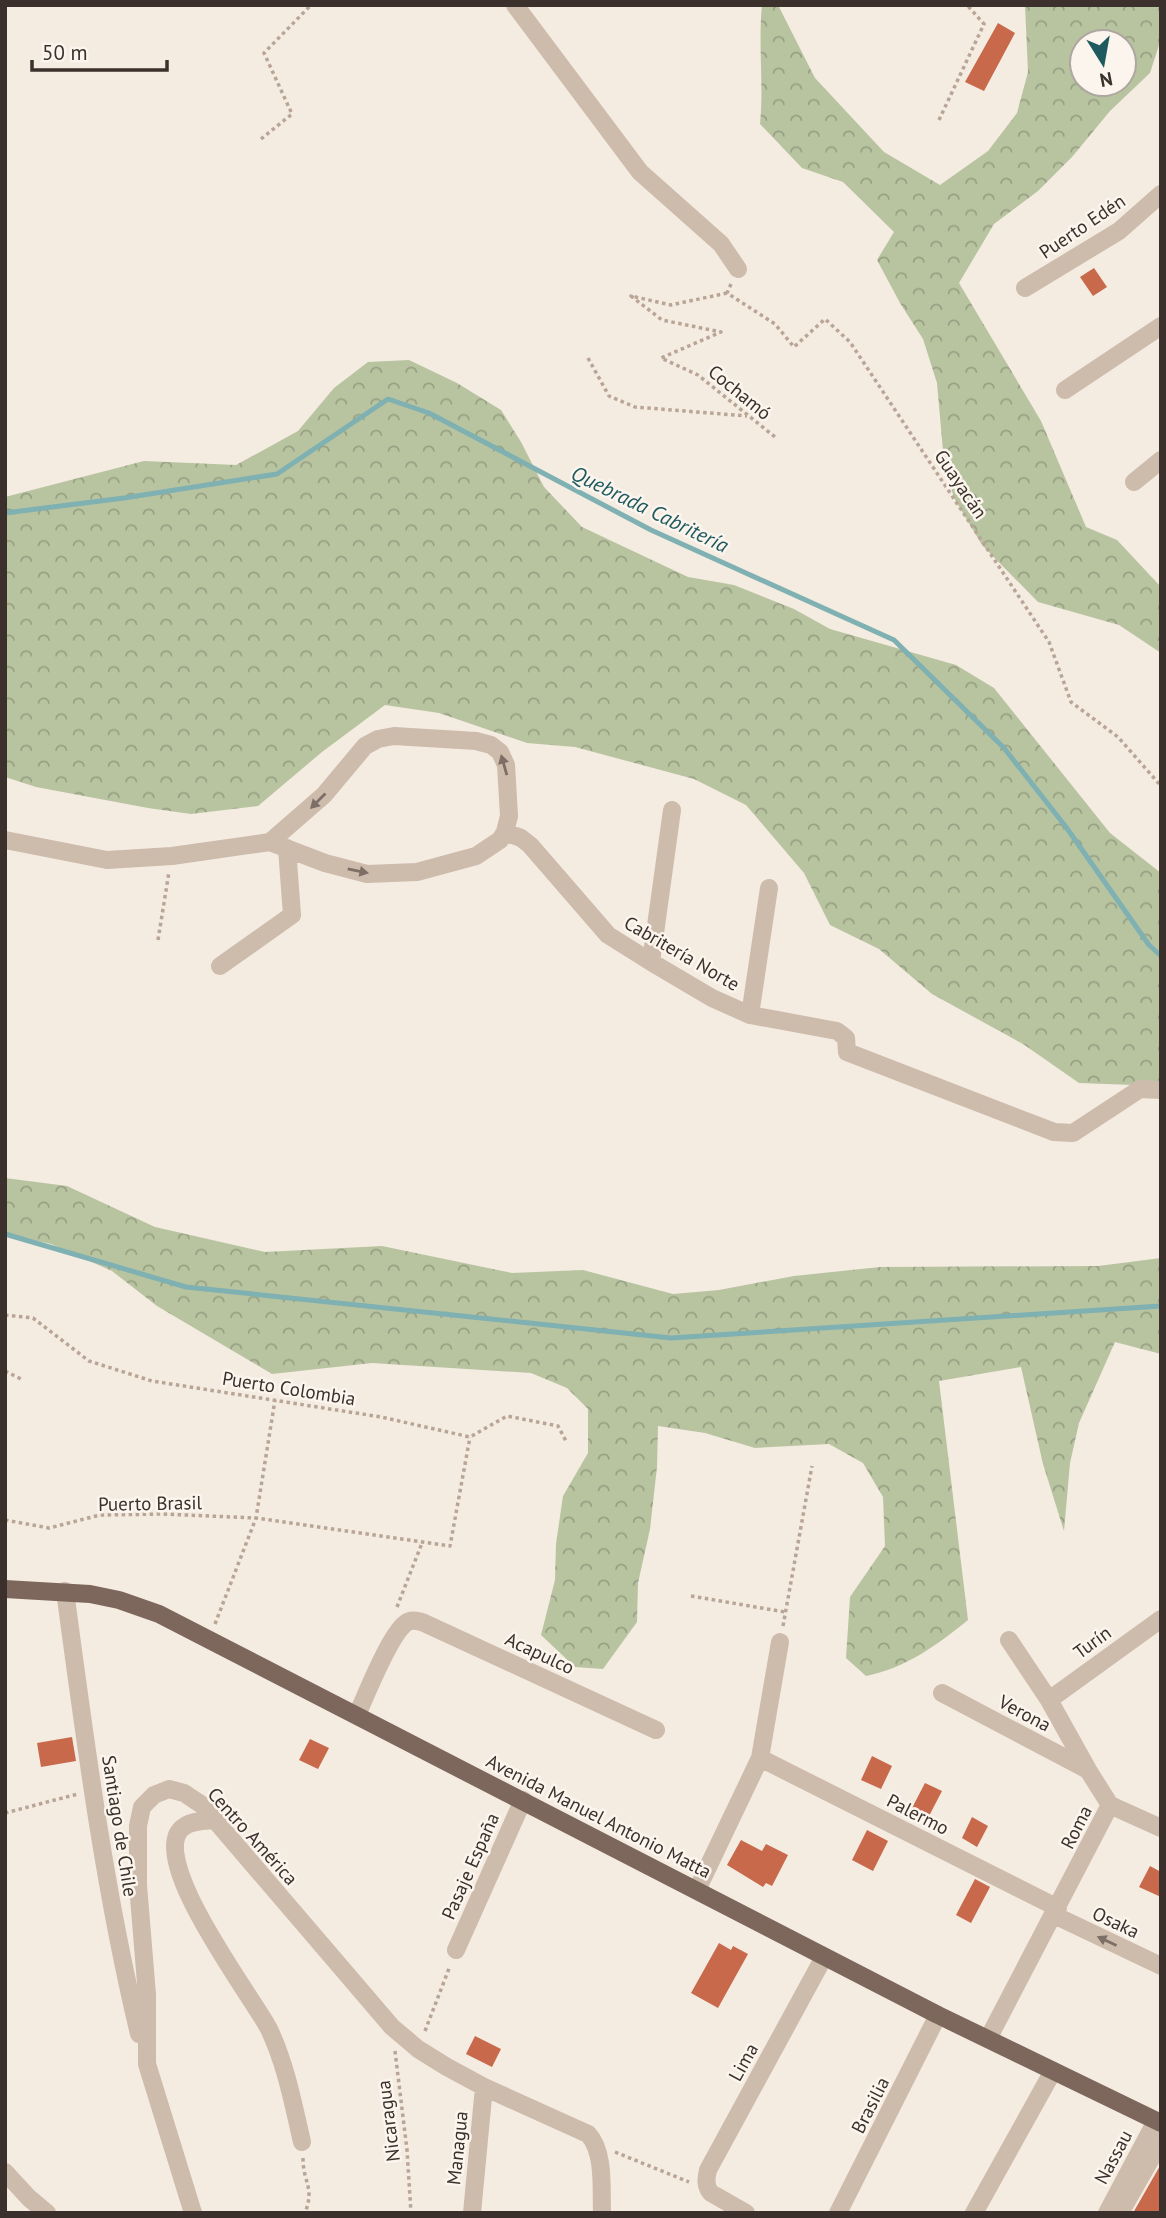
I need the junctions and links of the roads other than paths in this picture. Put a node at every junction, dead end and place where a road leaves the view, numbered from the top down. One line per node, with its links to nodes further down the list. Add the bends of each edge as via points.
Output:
1 (515, 5): 3 (street, via 640,172 721,244)
2 (1161, 194): 4 (street, Puerto Edén, via 1119,231)
3 (738, 268)
4 (1025, 288)
5 (1161, 326): 6 (street)
6 (1065, 390)
7 (1161, 460): 8 (street)
8 (1134, 481)
9 (672, 810): 14 (street)
10 (505, 832): 12 (street, one-way to 10, via 356,871 392,874 476,856 495,845); 12 (street, one-way to 12, via 509,783 500,752 476,741 394,736 365,746); 14 (street, Cabritería Norte, via 530,845 608,935)
11 (5, 840): 12 (street, via 107,860)
12 (278, 845): 15 (street, via 292,915)
13 (769, 888): 16 (street)
14 (651, 962): 16 (street, Cabritería Norte)
15 (220, 966)
16 (750, 1015): 17 (street, Cabritería Norte, via 837,1031 846,1038 847,1052 1054,1132 1073,1133 1140,1089)
17 (1161, 1090)
18 (5, 1589): 19 (main road, Avenida Manuel Antonio Matta)
19 (65, 1591): 25 (main road, Avenida Manuel Antonio Matta, via 119,1600 159,1614); 40 (street, Santiago de Chile, via 120,1954)
20 (1161, 1619): 24 (street, Turín)
21 (1009, 1640): 24 (street, Roma)
22 (780, 1642): 27 (street)
23 (942, 1693): 28 (street, Verona)
24 (1049, 1700): 28 (street, Roma)
25 (357, 1715): 26 (street, Acapulco, via 392,1641 412,1620); 29 (main road, Avenida Manuel Antonio Matta)
26 (656, 1730)
27 (760, 1758): 33 (street); 34 (street, Palermo)
28 (1088, 1770): 30 (street, Roma)
29 (523, 1800): 33 (main road, Avenida Manuel Antonio Matta); 35 (street, Pasaje España)
30 (1110, 1805): 32 (street); 34 (street, Roma)
31 (216, 1820): 40 (street, Centro América, via 184,1793 169,1789 142,1807 138,1851); 42 (street, Centro América, via 392,2027 418,2049); 45 (street, via 183,1826 176,1836 177,1861 203,1925 268,2027 285,2066)
32 (1161, 1828)
33 (697, 1890): 36 (main road, Avenida Manuel Antonio Matta)
34 (1056, 1912): 37 (street, Osaka, one-way to 34); 39 (street, Roma)
35 (456, 1950)
36 (824, 1957): 38 (main road, Avenida Manuel Antonio Matta); 51 (street, Lima, via 708,2170 707,2189)
37 (1161, 1966)
38 (938, 2015): 39 (main road, Avenida Manuel Antonio Matta); 52 (street, Brasilia)
39 (988, 2039): 41 (main road, Avenida Manuel Antonio Matta)
40 (147, 2064): 48 (street, Centro América)
41 (1053, 2071): 43 (main road, Avenida Manuel Antonio Matta); 53 (street)
42 (484, 2087): 49 (street, Managua); 50 (street, Centro América, via 576,2127 593,2139)
43 (1158, 2122): 54 (street, Nassau)
44 (1161, 2141): 55 (street)
45 (302, 2142)
46 (5, 2172): 47 (street)
47 (47, 2213)
48 (193, 2213)
49 (472, 2213)
50 (601, 2213)
51 (746, 2213)
52 (838, 2213)
53 (974, 2213)
54 (1107, 2213)
55 (1120, 2213)

